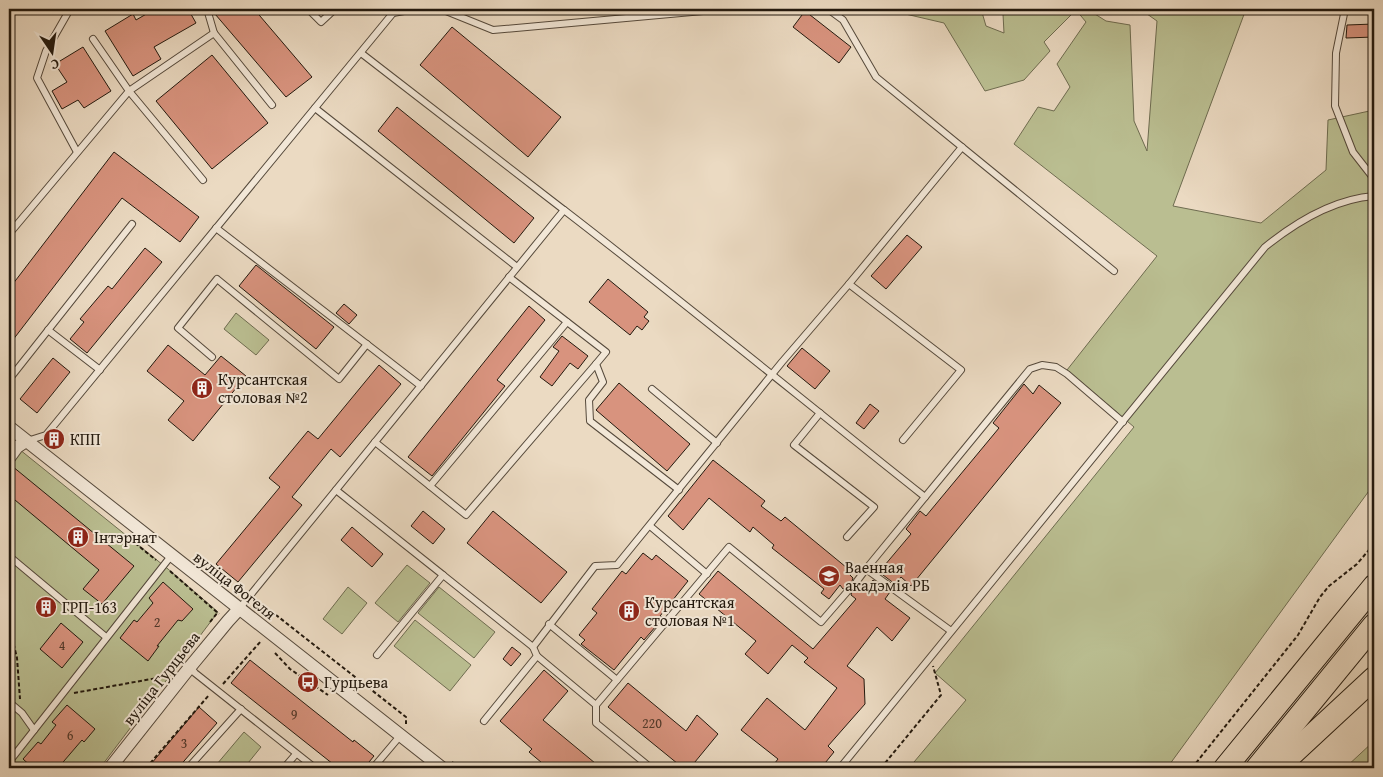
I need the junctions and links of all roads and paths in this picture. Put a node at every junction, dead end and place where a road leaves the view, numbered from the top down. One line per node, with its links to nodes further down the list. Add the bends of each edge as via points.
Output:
1 (70, 9): 19 (lane, via 46,50 38,78)
2 (207, 9): 12 (lane)
3 (308, 9): 4 (lane, via 321,22)
4 (335, 9)
5 (383, 9): 11 (lane)
6 (415, 9): 11 (lane)
7 (441, 9): 8 (lane, via 493,30)
8 (725, 9)
9 (828, 9): 18 (lane, via 843,20 876,77)
10 (1345, 9): 20 (lane, via 1336,53 1335,106 1353,152)
11 (393, 14): 14 (lane)
12 (214, 33): 15 (lane); 16 (lane)
13 (93, 39): 15 (lane)
14 (361, 53): 17 (lane); 23 (lane)
15 (129, 91): 19 (lane); 21 (lane)
16 (272, 105)
17 (315, 108): 25 (lane); 27 (lane)
18 (962, 148): 28 (lane); 30 (lane)
19 (77, 152): 26 (lane)
20 (1374, 179)
21 (203, 180)
22 (1374, 196): 42 (lane, via 1343,202 1311,216 1265,247)
23 (564, 210): 27 (lane); 37 (lane, via 669,290)
24 (132, 224): 32 (lane)
25 (216, 228): 33 (lane); 36 (lane)
26 (9, 234)
27 (517, 267): 29 (lane)
28 (1114, 272)
29 (509, 277): 31 (lane); 39 (lane)
30 (849, 284): 37 (lane); 44 (lane, via 961,370)
31 (567, 322): 35 (lane, via 606,352); 49 (lane)
32 (48, 330): 36 (lane); 38 (lane)
33 (367, 344): 34 (lane, via 338,379 218,279 178,328); 39 (lane)
34 (212, 357)
35 (596, 364): 49 (lane, via 466,515); 51 (lane, via 603,382 589,400 590,421)
36 (100, 370): 45 (lane, via 46,435)
37 (772, 376): 41 (lane); 47 (lane)
38 (11, 377)
39 (421, 386): 46 (lane)
40 (652, 389): 47 (lane)
41 (820, 414): 52 (lane); 54 (lane, via 794,445 874,506)
42 (1123, 422): 52 (lane, via 1056,367 1042,365 1030,369); 70 (lane)
43 (9, 427): 45 (street, вуліца Фогеля)
44 (903, 440)
45 (26, 441): 48 (street); 57 (street, вуліца Фогеля)
46 (375, 442): 49 (lane); 50 (lane)
47 (717, 443): 51 (lane)
48 (9, 458)
49 (430, 486)
50 (336, 490): 59 (lane); 64 (lane)
51 (678, 490): 53 (lane)
52 (925, 497): 58 (lane)
53 (650, 526): 60 (lane); 67 (lane, via 617,565 595,566)
54 (847, 537)
55 (1374, 544): 104 (path, via 1320,597 1298,636)
56 (9, 556): 71 (lane)
57 (167, 560): 64 (street, вуліца Фогеля); 65 (path); 71 (lane)
58 (866, 569): 61 (lane); 70 (lane)
59 (443, 574): 73 (lane); 74 (lane)
60 (706, 574): 63 (lane, via 729,547 821,622); 81 (lane)
61 (857, 581)
62 (1374, 586): 105 (highway)
63 (847, 592)
64 (239, 609): 77 (street, вуліца Гурцьева); 91 (street, вуліца Фогеля)
65 (218, 612)
66 (276, 615): 91 (path, via 406,717)
67 (549, 624): 73 (lane); 81 (lane)
68 (9, 625): 88 (path, via 17,658)
69 (1374, 626): 106 (highway)
70 (952, 631): 76 (lane)
71 (106, 637): 90 (lane)
72 (262, 639): 82 (path, via 224,684)
73 (533, 647): 75 (lane)
74 (377, 655)
75 (537, 656): 86 (lane); 89 (lane)
76 (931, 657): 102 (lane); 103 (path, via 941,695)
77 (190, 667): 82 (lane); 94 (street, вуліца Гурцьева)
78 (290, 669): 83 (path)
79 (170, 676): 84 (path)
80 (1374, 678): 107 (highway)
81 (617, 680): 86 (lane)
82 (215, 688): 87 (lane); 95 (path)
83 (321, 691)
84 (72, 693)
85 (9, 702): 88 (lane)
86 (596, 705): 101 (lane, via 596,722)
87 (241, 708): 92 (lane); 96 (lane)
88 (22, 713): 90 (lane)
89 (484, 721)
90 (34, 730): 93 (lane)
91 (402, 730): 99 (lane); 100 (street, вуліца Фогеля)
92 (296, 754): 97 (lane); 98 (lane)
93 (9, 762)
94 (110, 768)
95 (146, 768)
96 (188, 768)
97 (284, 768)
98 (314, 768)
99 (373, 768)
100 (442, 768)
101 (651, 768)
102 (840, 768)
103 (881, 768)
104 (1192, 768)
105 (1225, 768)
106 (1257, 768)
107 (1277, 768)

